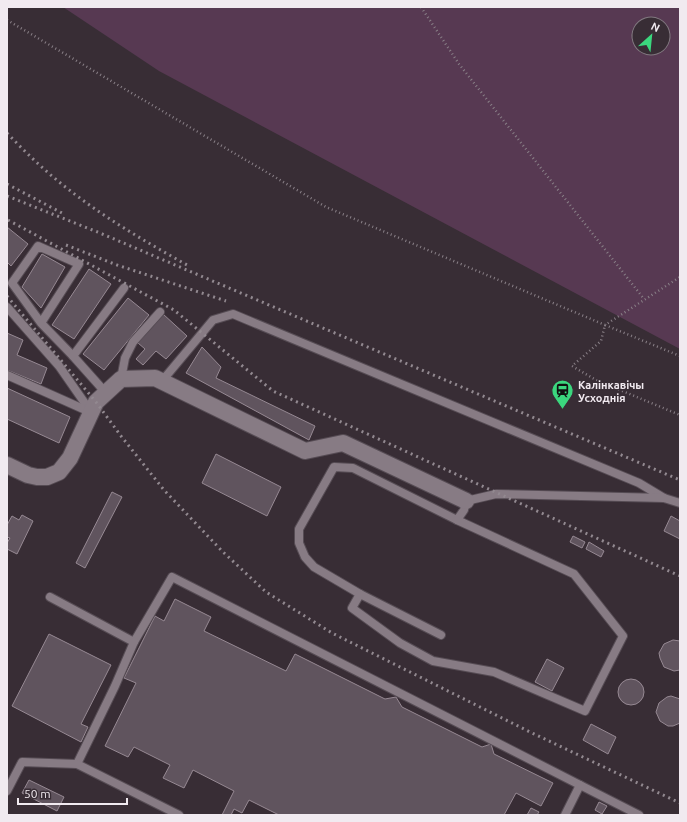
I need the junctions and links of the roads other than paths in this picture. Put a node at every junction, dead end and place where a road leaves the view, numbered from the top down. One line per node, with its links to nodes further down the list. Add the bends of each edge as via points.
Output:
1 (9, 281): 5 (lane); 5 (lane, via 38,246 79,264)
2 (124, 288): 6 (lane)
3 (7, 307): 11 (lane, via 59,366)
4 (160, 312): 8 (lane, via 133,342 125,358)
5 (41, 323): 6 (lane)
6 (73, 356): 10 (lane)
7 (7, 375): 11 (lane)
8 (121, 379): 9 (street, via 155,378); 10 (street)
9 (162, 381): 13 (lane, via 213,320 233,314 639,483); 14 (street, via 305,451 343,443)
10 (106, 393): 11 (street, via 96,402)
11 (91, 412): 12 (street, via 70,458 59,472 47,477 37,477)
12 (7, 465)
13 (664, 498): 14 (lane, via 496,494); 15 (lane)
14 (466, 501): 16 (lane, via 464,510)
15 (680, 502)
16 (457, 520): 17 (lane, via 353,468 334,467 299,529 299,543 305,557 314,567); 17 (lane, via 574,574 623,636 585,712 494,672 433,660 400,643 352,608)
17 (360, 594): 19 (lane)
18 (50, 597): 20 (lane)
19 (441, 635)
20 (134, 642): 21 (lane); 22 (lane, via 172,578)
21 (77, 764): 23 (lane, via 22,762); 24 (lane)
22 (580, 785): 25 (lane); 26 (lane)
23 (7, 791)
24 (180, 815)
25 (565, 815)
26 (639, 815)

